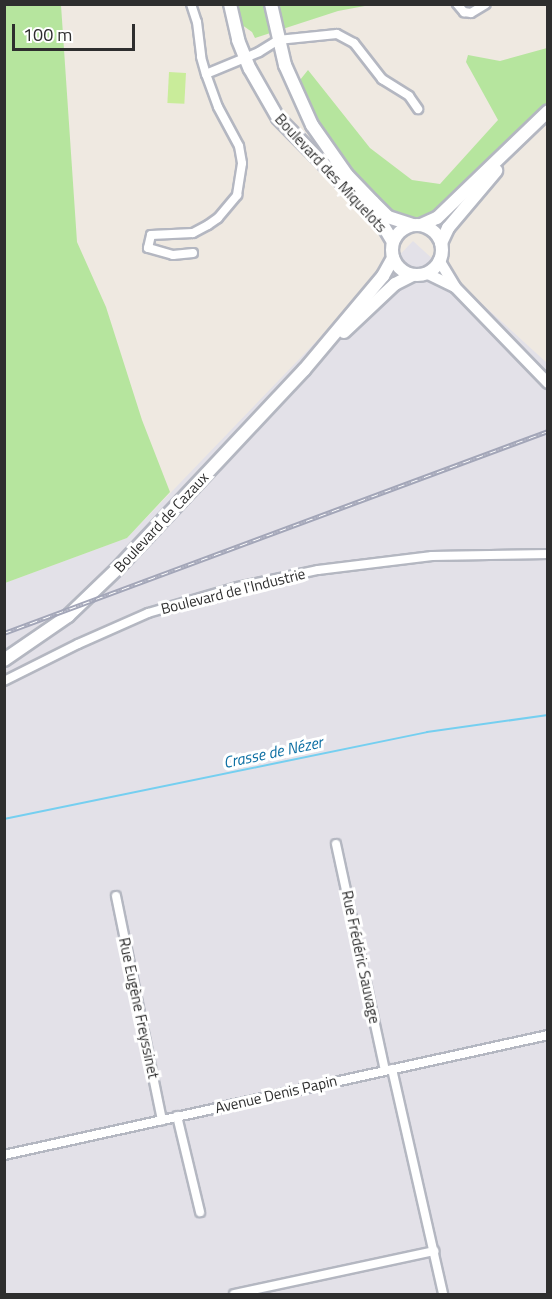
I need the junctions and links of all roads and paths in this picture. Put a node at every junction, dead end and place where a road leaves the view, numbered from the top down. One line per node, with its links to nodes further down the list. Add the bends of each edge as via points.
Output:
1 (191, 4): 8 (street)
2 (230, 4): 7 (main road, Boulevard des Miquelots)
3 (271, 4): 6 (main road, Boulevard des Miquelots)
4 (458, 4): 5 (street, via 464,12 471,13)
5 (486, 4)
6 (278, 40): 7 (street); 9 (street, via 337,34 345,37 360,49 381,79 409,96); 10 (main road, Boulevard des Miquelots, via 299,100 330,152 388,217)
7 (245, 58): 8 (street); 11 (main road, Boulevard des Miquelots, via 278,118 381,222)
8 (206, 74): 13 (street, via 218,108 239,146 242,163 237,195 208,225 193,233 151,235 148,248 173,255)
9 (418, 109)
10 (417, 225): 11 (main road, via 400,231); 12 (main road, via 433,231); 12 (main road, via 437,218 548,111 448,228)
11 (393, 242): 14 (main road)
12 (441, 243): 15 (main road)
13 (193, 253)
14 (393, 258): 17 (main road, via 399,268); 19 (main road, Boulevard de Cazaux, via 383,276)
15 (439, 260): 16 (main road); 18 (street)
16 (426, 273): 17 (main road); 18 (street)
17 (413, 275): 19 (main road, Boulevard de Cazaux, via 395,284)
18 (455, 287): 20 (street)
19 (304, 370): 22 (main road, Boulevard de Cazaux, via 98,589 45,633)
20 (548, 383)
21 (548, 554): 23 (street, Boulevard de l'Industrie, via 432,556 318,570 238,587 148,613)
22 (4, 660)
23 (4, 681)
24 (336, 844): 27 (street, Rue Frédéric Sauvage)
25 (116, 896): 29 (street, Rue Eugène Freyssinet)
26 (548, 1035): 27 (street, Avenue Denis Papin)
27 (388, 1070): 28 (street, Avenue Denis Papin); 32 (street, Rue Frédéric Sauvage)
28 (177, 1116): 29 (street, Avenue Denis Papin); 31 (street)
29 (162, 1120): 30 (street, Avenue Denis Papin)
30 (4, 1155)
31 (200, 1212)
32 (434, 1251): 33 (street); 34 (street, Rue Frédéric Sauvage)
33 (234, 1294)
34 (443, 1294)

